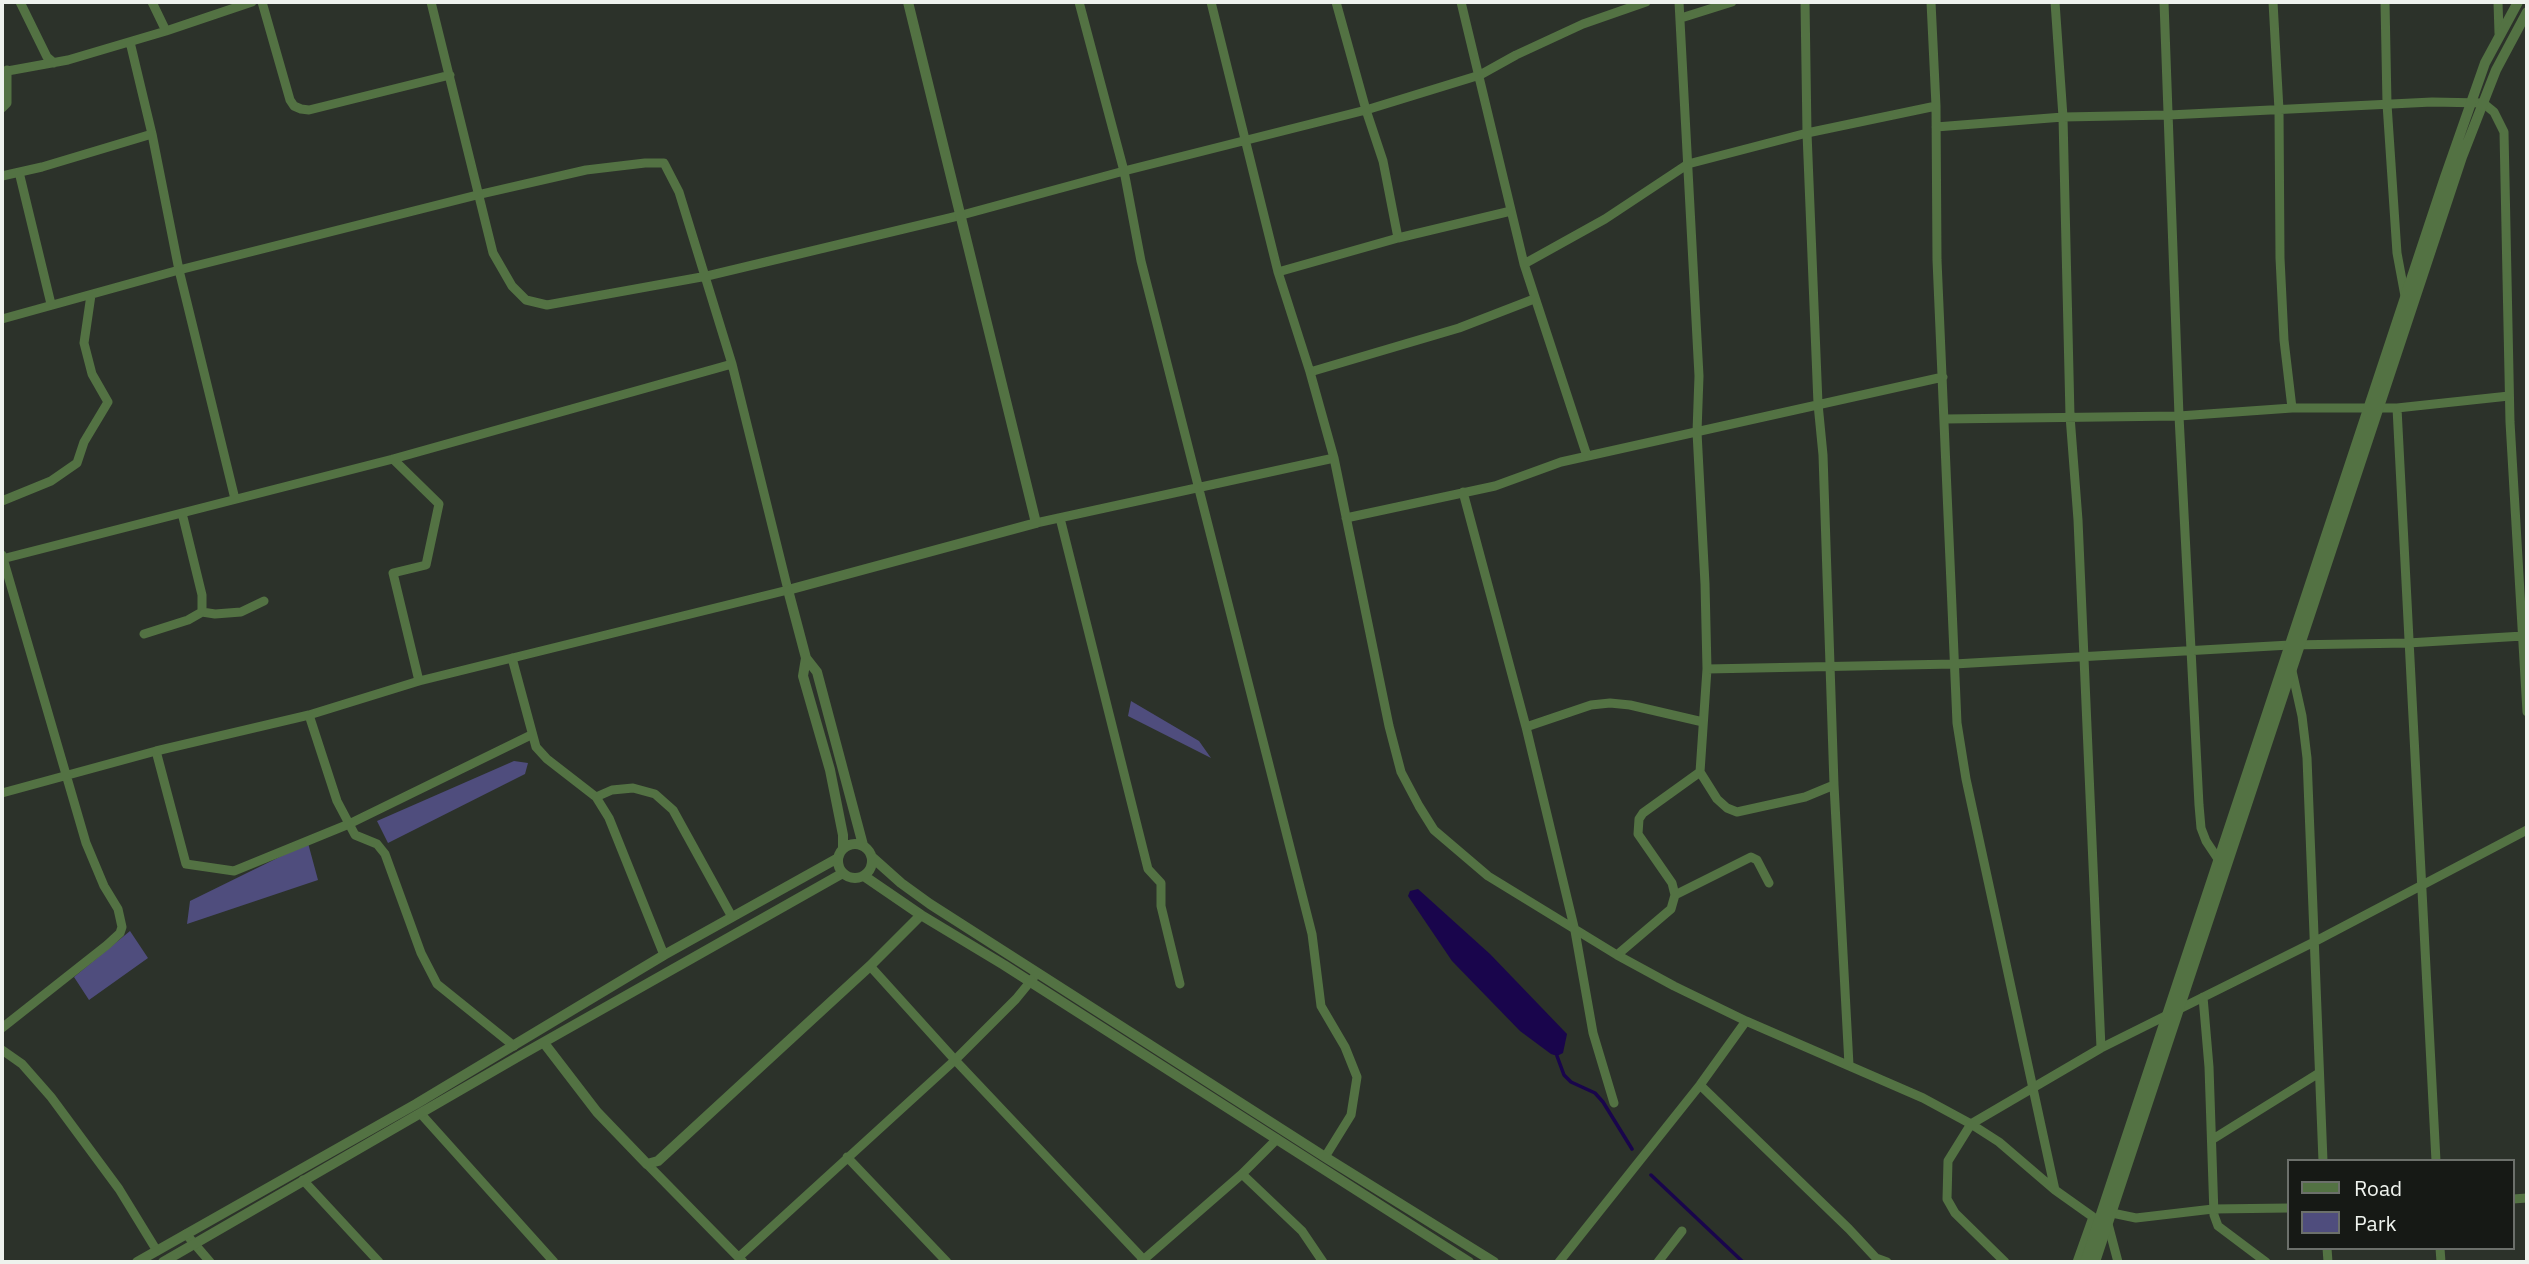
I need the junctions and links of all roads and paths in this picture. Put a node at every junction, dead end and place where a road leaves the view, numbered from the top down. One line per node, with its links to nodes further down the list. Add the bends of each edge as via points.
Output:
1 (20, 2): 27 (street)
2 (152, 2): 24 (street)
3 (251, 2): 24 (street)
4 (261, 2): 29 (street, via 290,100 301,109)
5 (431, 2): 29 (street)
6 (908, 2): 49 (street)
7 (1079, 2): 44 (street)
8 (1211, 2): 42 (street)
9 (1336, 2): 35 (street)
10 (1461, 2): 30 (street)
11 (1646, 2): 30 (street, via 1583,24)
12 (1679, 2): 23 (street)
13 (1732, 2): 23 (street)
14 (1805, 2): 40 (street)
15 (1931, 2): 33 (street)
16 (2055, 2): 38 (street)
17 (2164, 2): 37 (street)
18 (2273, 2): 36 (street)
19 (2385, 2): 32 (street)
20 (2498, 2): 25 (street)
21 (2518, 2): 25 (street)
22 (2527, 12): 31 (street)
23 (1681, 18): 43 (street)
24 (166, 31): 26 (street)
25 (2499, 33): 31 (street, via 2485,63)
26 (130, 42): 27 (street); 41 (street)
27 (54, 63): 28 (street)
28 (4, 71): 34 (street, via 7,103)
29 (450, 75): 47 (street)
30 (1480, 75): 35 (street); 48 (street)
31 (2477, 102): 32 (street); 56 (street); 63 (street, via 2494,112 2504,132); 65 (street)
32 (2387, 104): 36 (street); 56 (street, via 2397,253)
33 (1936, 106): 39 (street); 40 (street)
34 (2, 107)
35 (1366, 110): 42 (street); 50 (street, via 1383,161)
36 (2279, 110): 37 (street); 66 (street, via 2280,258)
37 (2169, 115): 38 (street); 69 (street)
38 (2063, 117): 39 (street); 68 (street)
39 (1936, 127): 62 (street)
40 (1807, 133): 43 (street); 64 (street)
41 (152, 134): 45 (street); 52 (street)
42 (1246, 140): 44 (street); 53 (street)
43 (1688, 164): 51 (street, via 1605,219); 71 (street)
44 (1124, 170): 49 (street); 75 (street, via 1141,261)
45 (19, 172): 46 (street); 58 (street)
46 (2, 176)
47 (477, 195): 52 (street); 54 (street, via 493,253 526,300 547,305); 54 (street, via 586,170 664,163 679,192)
48 (1511, 211): 50 (street); 51 (street)
49 (962, 215): 54 (street); 82 (street)
50 (1398, 238): 53 (street)
51 (1524, 264): 57 (street)
52 (179, 270): 55 (street); 77 (street)
53 (1278, 272): 61 (street)
54 (707, 276): 60 (street)
55 (91, 295): 58 (street); 78 (street, via 84,343 92,374 108,402 77,463 51,481)
56 (2405, 296): 65 (street)
57 (1534, 299): 61 (street, via 1459,328); 72 (street)
58 (51, 304): 59 (street)
59 (2, 319)
60 (733, 364): 74 (street); 84 (street)
61 (1310, 372): 73 (street)
62 (1942, 377): 64 (street); 70 (street)
63 (2509, 396): 67 (street); 88 (street)
64 (1818, 404): 71 (street); 96 (street)
65 (2374, 407): 66 (street); 67 (street); 90 (street)
66 (2292, 408): 69 (street)
67 (2397, 408): 89 (street)
68 (2070, 416): 69 (street); 70 (street); 92 (street)
69 (2179, 416): 91 (street)
70 (1945, 419): 95 (street)
71 (1698, 432): 72 (street); 97 (street)
72 (1587, 456): 76 (street)
73 (1334, 458): 75 (street); 81 (street)
74 (393, 459): 77 (street); 99 (street, via 439,504 426,565 393,573)
75 (1199, 488): 80 (street); 152 (street, via 1312,934 1321,1006 1357,1077 1351,1115)
76 (1463, 492): 81 (street); 103 (street)
77 (235, 499): 79 (street)
78 (2, 501)
79 (181, 513): 83 (street); 86 (street)
80 (1060, 518): 82 (street); 131 (street, via 1148,869 1161,883 1161,906)
81 (1346, 518): 124 (street, via 1389,726 1401,772 1419,807 1434,830 1455,849)
82 (1036, 523): 84 (street)
83 (2, 557): 107 (street)
84 (788, 590): 93 (street); 94 (street)
85 (264, 601): 86 (street, via 241,612)
86 (202, 611): 87 (street)
87 (144, 634)
88 (2523, 636): 89 (street); 100 (street)
89 (2408, 643): 90 (street); 120 (street)
90 (2295, 645): 91 (street); 98 (street); 116 (street)
91 (2192, 651): 92 (street); 116 (street, via 2201,828)
92 (2083, 657): 95 (street); 139 (street)
93 (512, 658): 99 (street); 104 (street)
94 (806, 658): 113 (street, via 817,672); 114 (street, via 803,676 830,771)
95 (1954, 664): 96 (street); 145 (street, via 1966,779)
96 (1829, 666): 97 (street); 108 (street)
97 (1707, 668): 102 (street)
98 (2292, 671): 125 (street, via 2307,758); 133 (street)
99 (419, 681): 101 (street)
100 (2527, 712)
101 (309, 715): 105 (street); 111 (street)
102 (1703, 722): 103 (street, via 1610,703); 106 (street)
103 (1526, 727): 124 (street)
104 (531, 735): 110 (street, via 547,759); 111 (street)
105 (156, 751): 107 (street); 111 (street, via 186,864 234,871)
106 (1700, 772): 108 (street, via 1717,799 1737,812 1805,797); 121 (street, via 1639,819 1638,834 1672,883)
107 (64, 774): 109 (street); 136 (street, via 86,843 122,927 107,945)
108 (1834, 785): 142 (street)
109 (2, 793)
110 (596, 797): 123 (street, via 633,788 655,793 673,810); 126 (street, via 609,818)
111 (349, 824): 138 (street, via 355,835 377,844 385,854 421,953 438,984)
112 (2527, 830): 120 (street)
113 (863, 845): 114 (street, via 853,844); 115 (street)
114 (841, 854): 117 (street); 123 (street)
115 (873, 858): 118 (street); 129 (street, via 913,892)
116 (2218, 859): 134 (street)
117 (843, 873): 118 (street); 137 (street)
118 (863, 876): 122 (street)
119 (1769, 883): 121 (street, via 1751,857)
120 (2422, 886): 125 (street); 154 (street)
121 (1675, 895): 127 (street, via 1671,909)
122 (920, 915): 128 (street); 130 (street)
123 (732, 917): 126 (street)
124 (1575, 931): 127 (street); 146 (street, via 1593,1033)
125 (2314, 942): 132 (street); 143 (street)
126 (664, 955): 138 (street)
127 (1617, 955): 135 (street)
128 (870, 965): 141 (street); 155 (street, via 673,1149)
129 (1038, 972): 130 (street); 152 (street)
130 (1030, 982): 141 (street); 149 (street)
131 (1180, 984)
132 (2203, 997): 133 (street); 150 (street)
133 (2179, 1009): 134 (street); 161 (street)
134 (2166, 1017): 139 (street); 161 (street)
135 (1746, 1021): 142 (street); 144 (street)
136 (2, 1028)
137 (544, 1043): 147 (street); 155 (street, via 597,1112)
138 (514, 1046): 163 (street)
139 (2101, 1048): 145 (street)
140 (2, 1050): 165 (street, via 22,1064 51,1097 119,1189)
141 (955, 1060): 151 (street); 174 (street)
142 (1849, 1065): 148 (street)
143 (2319, 1073): 150 (street); 153 (street)
144 (1700, 1085): 167 (street, via 1849,1229); 178 (street)
145 (2032, 1088): 148 (street); 158 (street)
146 (1614, 1103)
147 (421, 1114): 157 (street); 172 (street)
148 (1971, 1124): 158 (street); 181 (street, via 1948,1161 1947,1199 1955,1213)
149 (1277, 1139): 156 (street); 176 (street)
150 (2213, 1139): 160 (street)
151 (847, 1157): 166 (street); 173 (street)
152 (1325, 1157): 177 (street)
153 (2323, 1159)
154 (2436, 1159)
155 (648, 1164): 166 (street)
156 (1242, 1174): 174 (street); 175 (street, via 1302,1231)
157 (303, 1180): 164 (street); 171 (street)
158 (2055, 1190): 161 (street)
159 (2288, 1208): 160 (street)
160 (2213, 1209): 161 (street); 186 (street, via 2218,1226)
161 (2103, 1218): 182 (street); 183 (street); 184 (street); 185 (street)
162 (1682, 1231): 179 (street)
163 (186, 1234): 164 (street); 165 (street)
164 (193, 1244): 169 (street); 170 (street)
165 (156, 1251): 168 (street)
166 (741, 1260)
167 (1873, 1260): 180 (street)
168 (137, 1262)
169 (163, 1262)
170 (210, 1262)
171 (379, 1262)
172 (554, 1262)
173 (947, 1262)
174 (1144, 1262)
175 (1323, 1262)
176 (1469, 1262)
177 (1494, 1262)
178 (1559, 1262)
179 (1658, 1262)
180 (1886, 1262)
181 (2005, 1262)
182 (2077, 1262)
183 (2085, 1262)
184 (2095, 1262)
185 (2118, 1262)
186 (2266, 1262)

